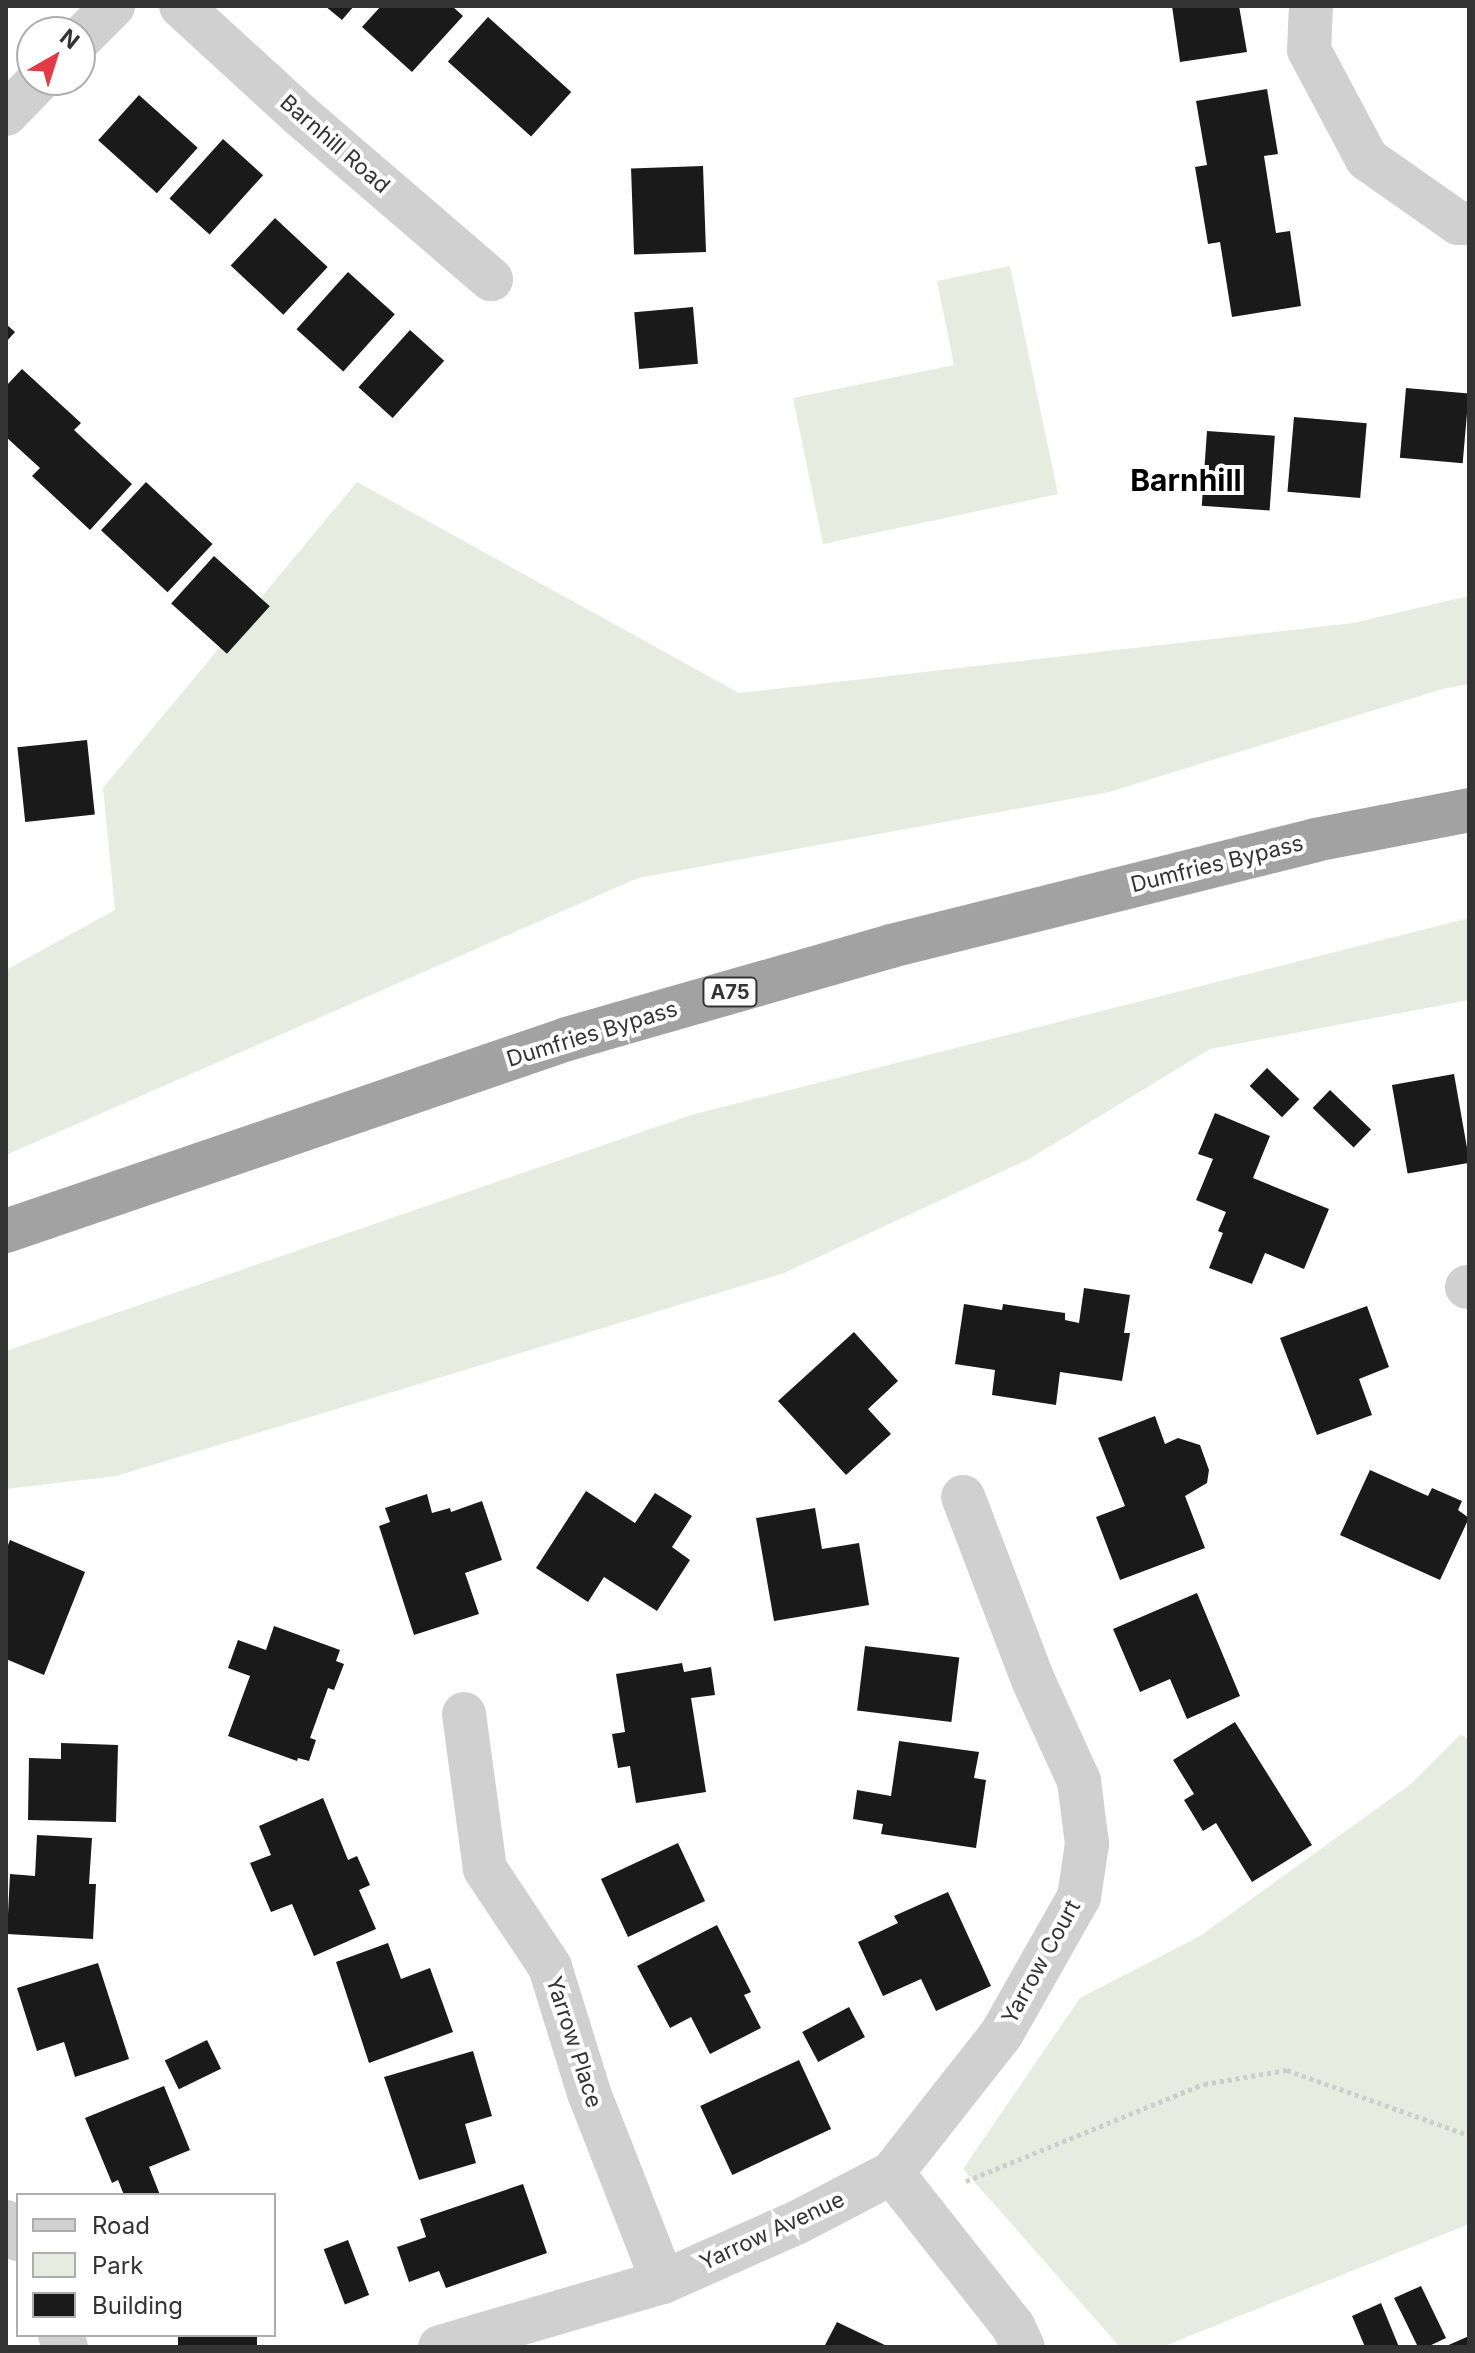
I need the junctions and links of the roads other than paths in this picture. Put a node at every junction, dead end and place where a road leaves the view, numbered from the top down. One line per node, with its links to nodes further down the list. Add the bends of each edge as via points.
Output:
1 (113, 6): 4 (street)
2 (181, 6): 8 (street, Barnhill Road)
3 (1311, 6): 7 (street, via 1309,50 1367,159 1458,223)
4 (96, 23)
5 (23, 96): 6 (street)
6 (6, 114)
7 (1469, 223)
8 (491, 279)
9 (1469, 810): 10 (highway, Dumfries Bypass / A75, via 1315,840 846,958 567,1039)
10 (6, 1231)
11 (963, 1497): 13 (street, Yarrow Court, via 1033,1680 1079,1781 1087,1844 1079,1897)
12 (464, 1714): 14 (street, Yarrow Place, via 485,1869 550,1967 589,2093)
13 (904, 2189): 14 (street, Yarrow Avenue, via 798,2222); 16 (street, via 1013,2326)
14 (663, 2282): 15 (street, Yarrow Avenue)
15 (440, 2347)
16 (1023, 2347)

